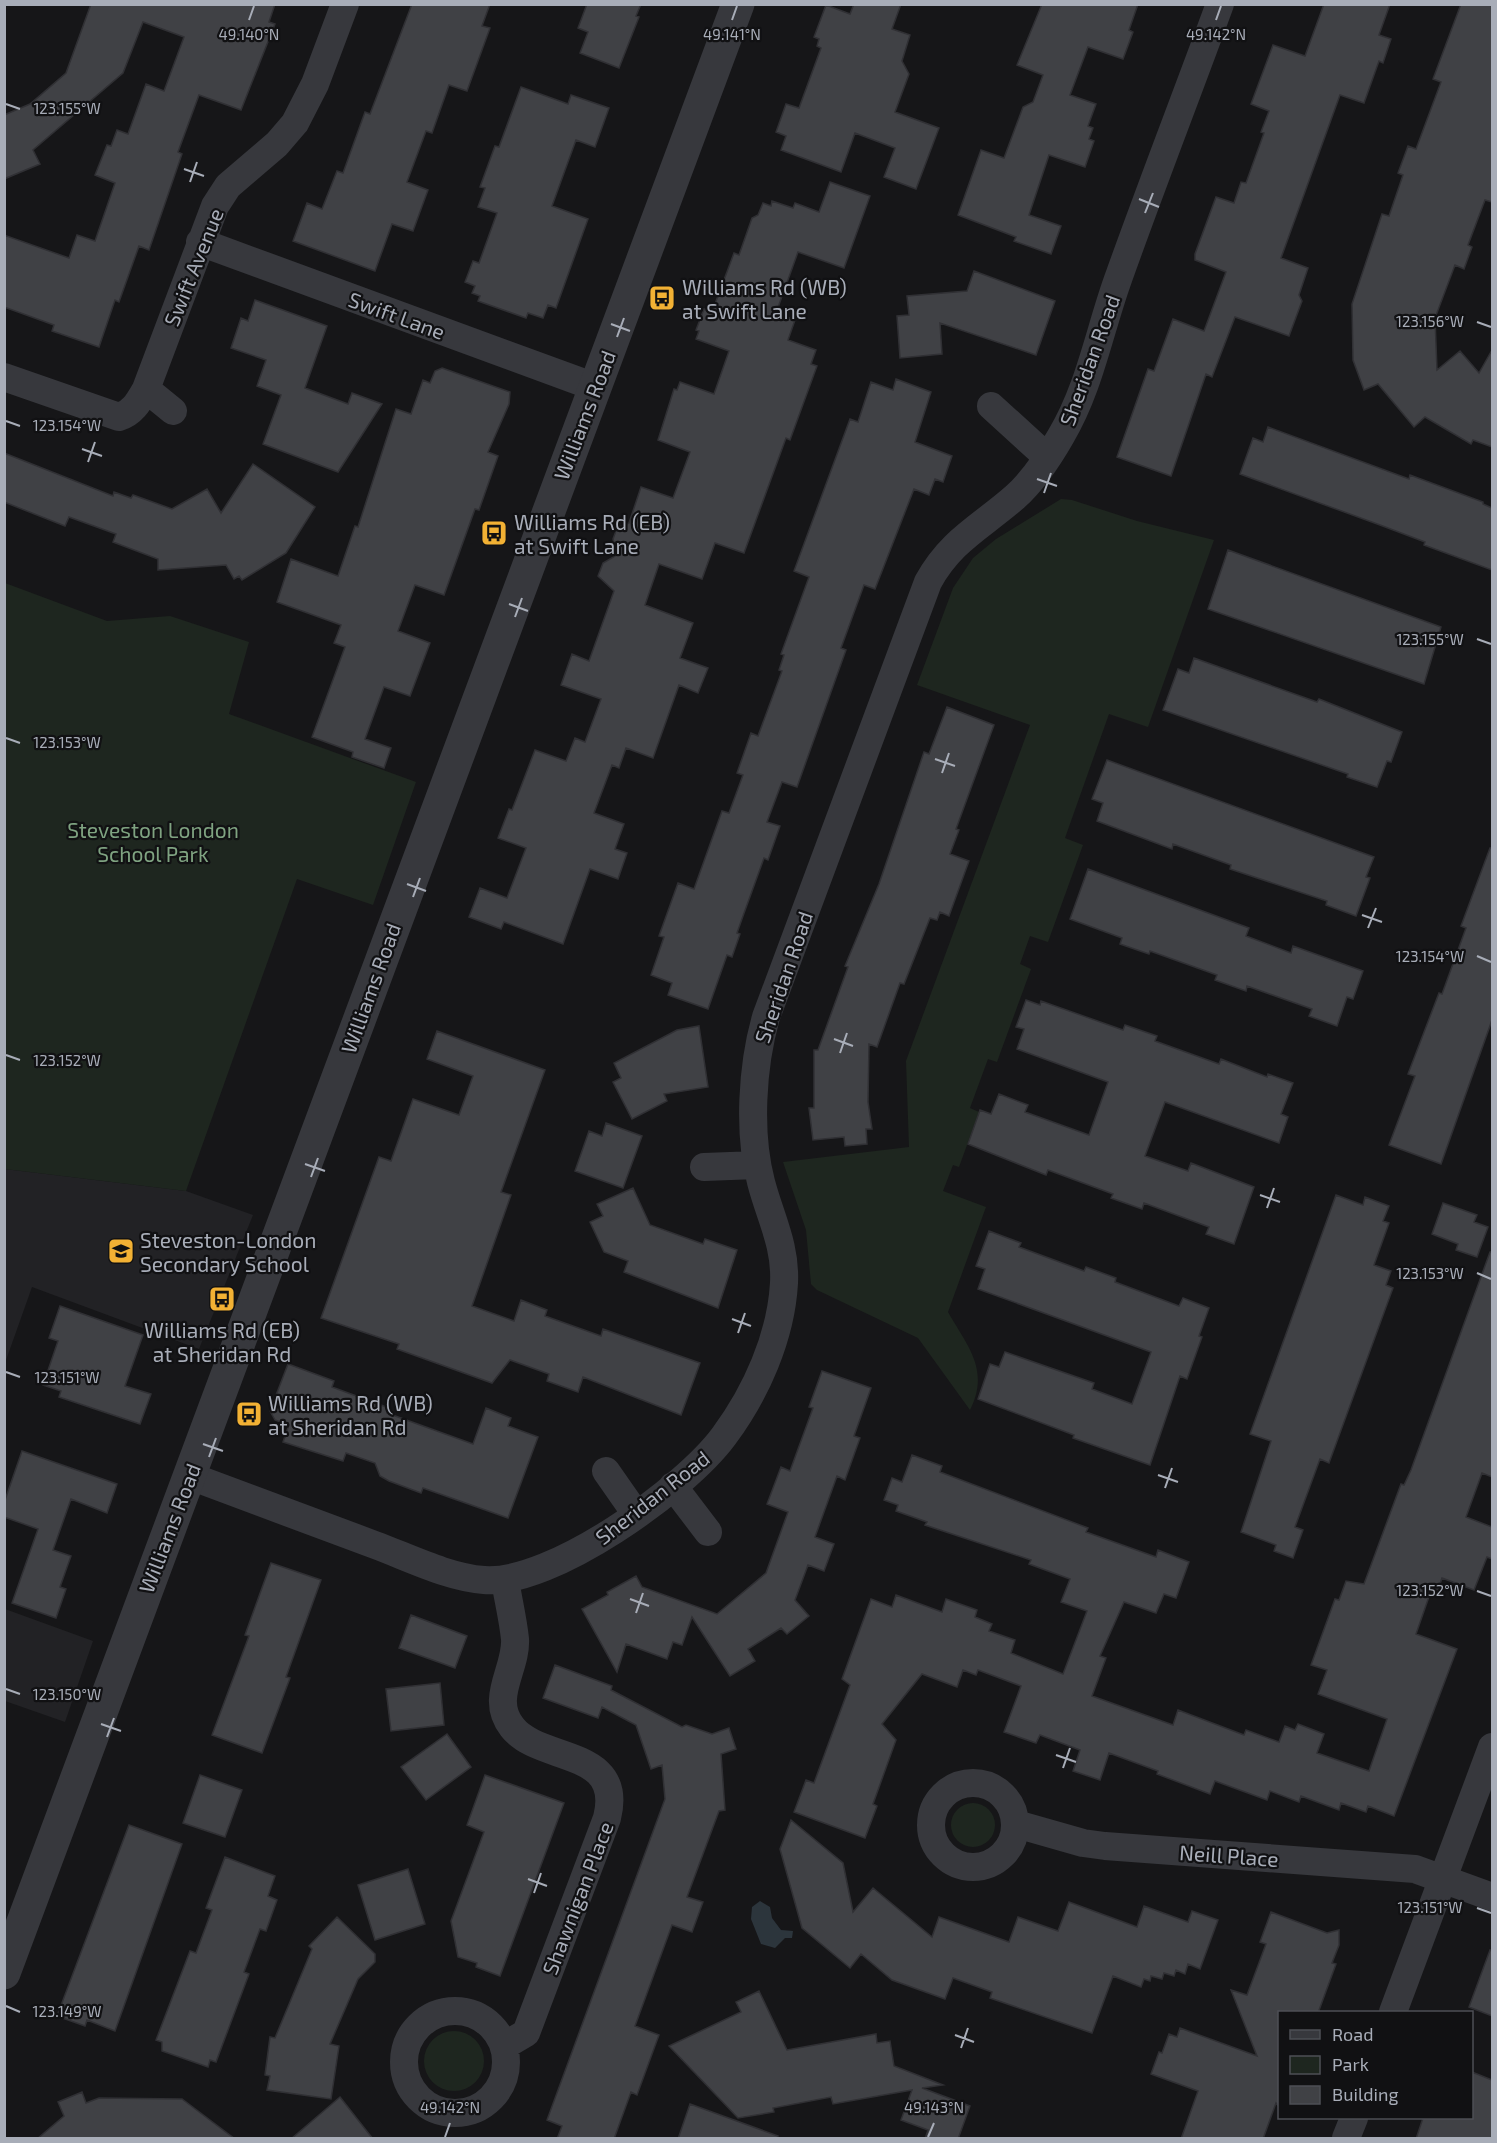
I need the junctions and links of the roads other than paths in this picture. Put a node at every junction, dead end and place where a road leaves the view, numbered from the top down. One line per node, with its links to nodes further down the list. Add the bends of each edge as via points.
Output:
1 (345, 4): 4 (street, Swift Avenue, via 315,84 295,123 228,186)
2 (738, 4): 6 (street, Williams Road)
3 (1220, 4): 10 (street, Sheridan Road, via 1078,400)
4 (200, 242): 6 (street, Swift Lane); 7 (street, Swift Avenue)
5 (4, 377): 7 (street, Swift Avenue, via 119,417 134,408)
6 (595, 387): 14 (street, Williams Road)
7 (146, 388): 9 (street)
8 (990, 406): 10 (street)
9 (173, 411)
10 (1047, 457): 11 (street, Sheridan Road, via 1017,495 948,551 923,595 761,1033 754,1085)
11 (757, 1165): 12 (street); 15 (street, Sheridan Road, via 784,1255 782,1301 775,1329 762,1369 736,1419 712,1452)
12 (704, 1167)
13 (606, 1471): 16 (street)
14 (190, 1476): 18 (street, Sheridan Road, via 434,1567 481,1580); 23 (street, Williams Road)
15 (673, 1486): 16 (street, Sheridan Road); 17 (street)
16 (636, 1514): 18 (street, Sheridan Road, via 572,1556)
17 (708, 1532)
18 (505, 1580): 25 (street, Shawnigan Place, via 515,1639 502,1690 510,1726 529,1740 591,1766 604,1781 610,1799 607,1818 526,2032)
19 (1492, 1747): 21 (street)
20 (1016, 1824): 21 (street, Neill Place, via 1096,1845 1415,1869)
21 (1444, 1879): 22 (street, Neill Place); 24 (street)
22 (1492, 1897)
23 (4, 1973)
24 (1395, 2011)
25 (504, 2046)
26 (1354, 2119): 27 (street)
27 (1346, 2139)

